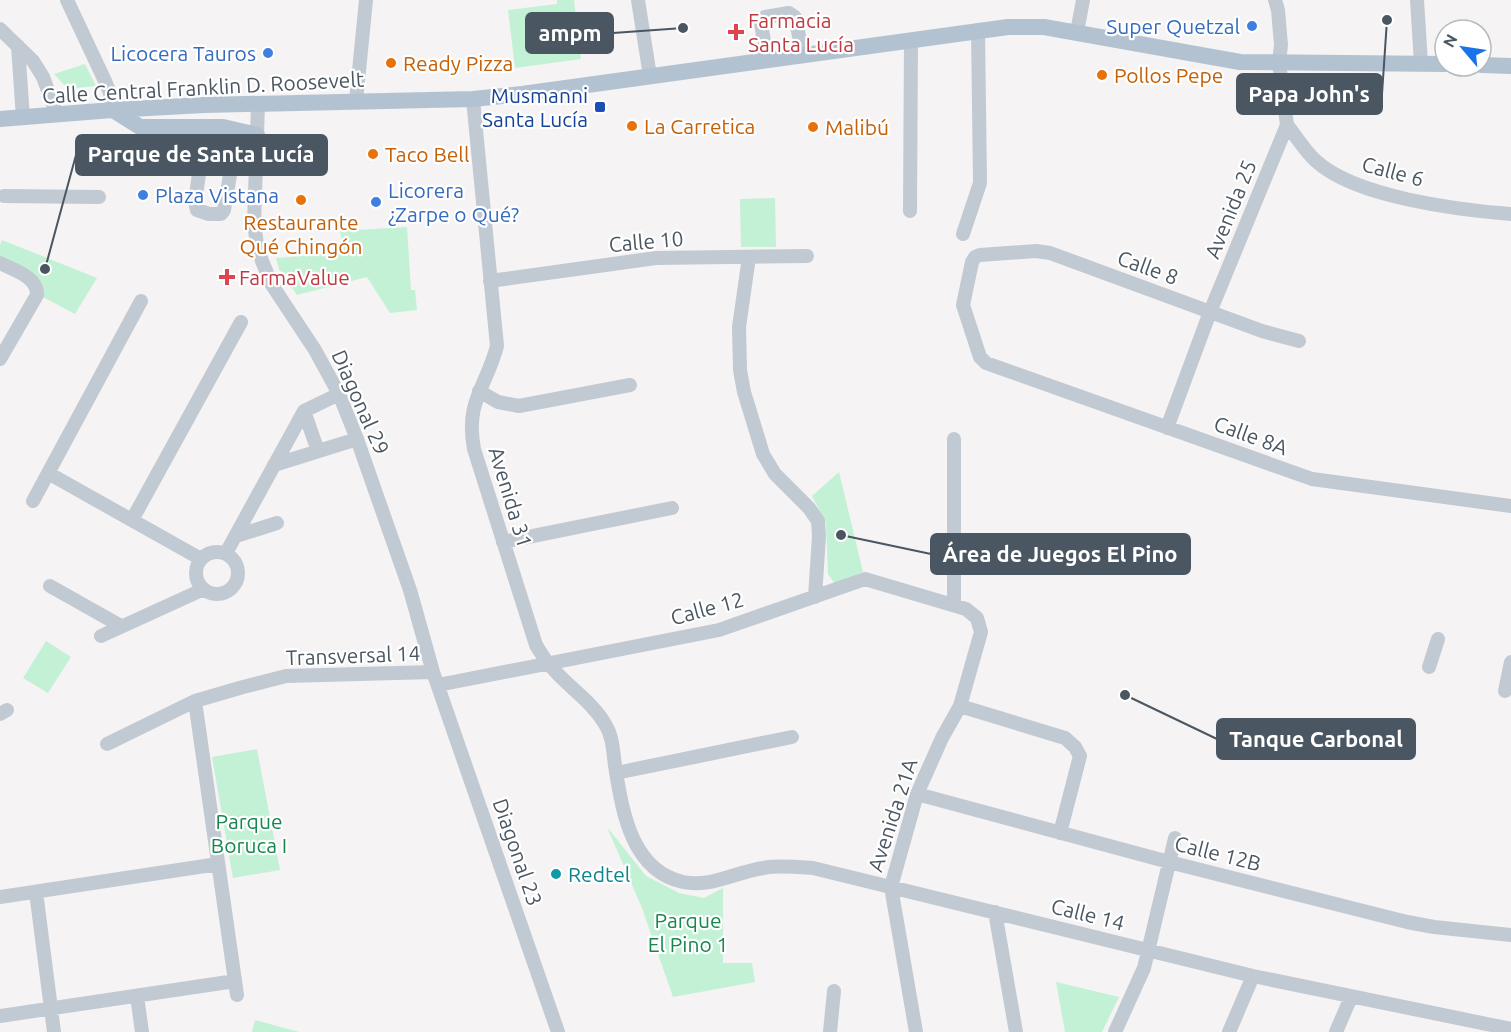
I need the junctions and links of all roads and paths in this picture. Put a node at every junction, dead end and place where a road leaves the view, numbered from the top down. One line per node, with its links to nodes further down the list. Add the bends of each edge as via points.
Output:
1 (67, 0): 23 (street, via 110,93)
2 (366, 0): 21 (street)
3 (638, 0): 19 (street)
4 (1083, 0): 9 (street)
5 (1275, 0): 14 (street, Avenida 25, via 1281,45)
6 (1417, 0): 15 (street)
7 (0, 29): 11 (street)
8 (978, 30): 9 (main road, Calle Central Franklin D. Roosevelt, via 1044,27); 10 (main road, Calle Central Franklin D. Roosevelt); 34 (street, via 980,183)
9 (1077, 32): 14 (main road, Calle Central Franklin D. Roosevelt, via 1240,62)
10 (911, 40): 12 (main road, Calle Central Franklin D. Roosevelt); 32 (street)
11 (18, 46): 24 (street, via 43,77); 25 (street)
12 (803, 56): 13 (main road, Calle Central Franklin D. Roosevelt); 13 (street, via 795,17 789,13 765,17 761,23)
13 (767, 60): 19 (main road, Calle Central Franklin D. Roosevelt)
14 (1279, 62): 15 (main road, Calle Central Franklin D. Roosevelt); 27 (street, Avenida 25)
15 (1421, 63): 16 (main road, Calle Central Franklin D. Roosevelt)
16 (1433, 64)
17 (1493, 65): 18 (main road)
18 (1511, 66)
19 (650, 76): 20 (main road, Calle Central Franklin D. Roosevelt)
20 (473, 99): 21 (main road, Calle Central Franklin D. Roosevelt); 38 (street, Avenida 31)
21 (356, 101): 22 (main road, Calle Central Franklin D. Roosevelt)
22 (258, 104): 23 (main road, Calle Central Franklin D. Roosevelt); 28 (street, Diagonal 29)
23 (112, 110): 24 (main road, Calle Central Franklin D. Roosevelt); 28 (main road, via 140,127 223,127)
24 (57, 115): 25 (main road, Calle Central Franklin D. Roosevelt)
25 (23, 118): 26 (main road, Calle Central Franklin D. Roosevelt)
26 (0, 119)
27 (1287, 125): 33 (street, Calle 6, via 1316,161 1342,179 1370,190); 40 (street, Avenida 25)
28 (257, 135): 47 (street, Diagonal 29, via 255,224 262,261 278,295)
29 (181, 160): 29 (street, via 199,174 197,210 221,214 238,153 235,141 202,138)
30 (4, 196): 31 (street)
31 (99, 196)
32 (910, 211)
33 (1511, 215)
34 (963, 234)
35 (749, 256): 36 (street, Calle 10); 38 (street, Calle 10, via 656,258); 66 (street, via 739,327 742,381 763,454 775,474 818,521)
36 (807, 256)
37 (0, 263): 43 (street, via 33,281 37,288 37,295)
38 (490, 281): 46 (street, Avenida 31, via 497,346)
39 (141, 302): 54 (street)
40 (1210, 312): 42 (street, Calle 8); 44 (street, Calle 8, via 1050,254 1036,251 980,255 972,262 963,305 980,357); 49 (street, Avenida 25)
41 (241, 322): 58 (street)
42 (1299, 341)
43 (0, 359)
44 (986, 363): 49 (street, Calle 8A)
45 (630, 385): 46 (street, via 519,406 498,402)
46 (479, 391): 61 (street, Avenida 31, via 472,409 471,433)
47 (339, 394): 48 (street); 50 (street, Diagonal 29)
48 (304, 411): 52 (street); 53 (street)
49 (1167, 428): 56 (street, Calle 8A, via 1312,479)
50 (357, 439): 52 (street); 75 (street, Diagonal 29, via 410,590)
51 (954, 439): 67 (street)
52 (318, 451): 53 (street)
53 (274, 465): 60 (street)
54 (48, 473): 55 (street); 58 (street)
55 (33, 501)
56 (1511, 506)
57 (672, 508): 61 (street)
58 (132, 520): 63 (street)
59 (277, 523): 60 (street)
60 (236, 536): 62 (street)
61 (503, 542): 73 (street, Avenida 31, via 536,645)
62 (226, 553): 63 (street, via 213,552); 65 (street, via 238,570 235,584 217,594)
63 (201, 559): 65 (street, via 196,578)
64 (50, 586): 69 (street)
65 (204, 589): 69 (street)
66 (816, 597): 67 (street, Calle 12, via 866,579); 73 (street, Calle 12, via 719,630)
67 (954, 605): 68 (street, Calle 12)
68 (977, 618): 78 (street, Avenida 21A, via 981,632)
69 (121, 626): 70 (street)
70 (101, 636)
71 (1438, 639): 74 (street)
72 (1511, 662): 76 (street)
73 (549, 665): 75 (street, Calle 12); 81 (street, Avenida 31, via 606,724)
74 (1429, 667)
75 (436, 679): 77 (street, Transversal 14, via 286,676); 105 (street, Diagonal 23)
76 (1505, 690)
77 (195, 702): 80 (street, Transversal 14); 86 (street)
78 (960, 706): 82 (street, Avenida 21A); 83 (street, via 1065,738 1075,747 1080,756)
79 (792, 737): 81 (street)
80 (107, 744)
81 (616, 772): 87 (street, Avenida 31, via 629,829 637,848)
82 (918, 794): 83 (street, Calle 12B); 88 (street, Avenida 21A)
83 (1060, 833): 85 (street, Calle 12B)
84 (1175, 838): 85 (street)
85 (1169, 862): 92 (street, Calle 12B, via 1407,922); 93 (street)
86 (219, 864): 89 (street); 95 (street)
87 (657, 870): 88 (street, Calle 14, via 683,882 698,883 764,867 789,866)
88 (891, 887): 91 (street, Calle 14); 107 (street, Avenida 21A)
89 (36, 892): 90 (street); 100 (street)
90 (0, 897)
91 (995, 912): 93 (street, Calle 14); 108 (street)
92 (1511, 935)
93 (1149, 952): 94 (street, Calle 14); 109 (street)
94 (1253, 976): 99 (street, Calle 14); 110 (street)
95 (235, 981): 97 (street); 98 (street)
96 (834, 991): 106 (street)
97 (237, 995)
98 (136, 996): 100 (street); 104 (street)
99 (1351, 997): 102 (street, Calle 14); 111 (street)
100 (51, 1008): 101 (street); 103 (street)
101 (0, 1016)
102 (1511, 1029)
103 (54, 1032)
104 (142, 1032)
105 (558, 1032)
106 (830, 1032)
107 (916, 1032)
108 (1016, 1032)
109 (1115, 1032)
110 (1229, 1032)
111 (1336, 1032)

